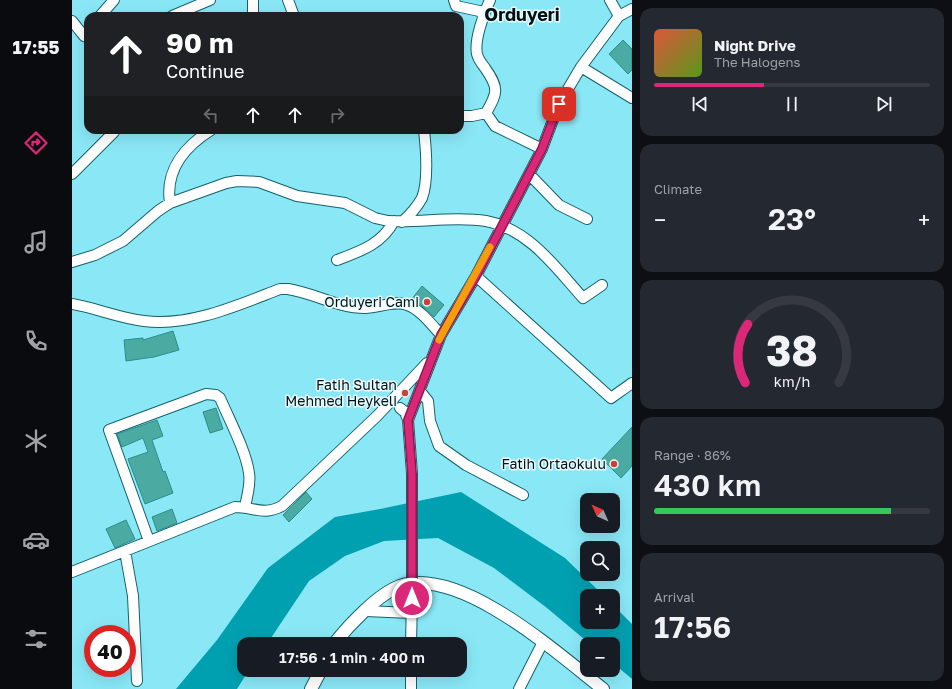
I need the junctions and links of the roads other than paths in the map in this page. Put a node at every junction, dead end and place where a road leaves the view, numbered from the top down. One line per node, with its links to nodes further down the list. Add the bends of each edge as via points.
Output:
1 (114, 0): 9 (street)
2 (210, 0): 10 (street)
3 (253, 0): 11 (street)
4 (288, 0): 12 (street)
5 (454, 0): 13 (street, via 456,6)
6 (490, 0): 13 (street)
7 (610, 0): 14 (street)
8 (632, 9): 14 (street)
9 (104, 12)
10 (182, 12)
11 (253, 12)
12 (292, 12)
13 (484, 12): 19 (street, via 477,54 494,80 496,92)
14 (619, 16): 17 (street)
15 (72, 21): 16 (street)
16 (84, 36)
17 (581, 67): 18 (street); 24 (street, via 559,104)
18 (632, 98)
19 (486, 113): 20 (street); 24 (street, via 495,126)
20 (464, 116)
21 (112, 134): 25 (street)
22 (205, 134): 27 (street, via 193,143 179,160 168,185)
23 (424, 134): 29 (street, via 424,190 418,205)
24 (542, 149): 26 (street)
25 (72, 174)
26 (528, 174): 28 (street, via 559,205); 30 (street)
27 (170, 203): 29 (street, via 226,183 248,181 259,182 297,196 344,203 375,218); 32 (street, via 123,241 95,255)
28 (587, 219)
29 (398, 221): 30 (street, via 486,221); 31 (street, via 378,242)
30 (501, 226): 33 (street); 34 (street, via 522,235 545,255 583,298)
31 (337, 260)
32 (72, 262)
33 (476, 276): 36 (street); 38 (street, via 611,398)
34 (602, 285)
35 (72, 304): 36 (street, via 130,318 163,322 221,311 280,289 288,289 348,307 408,305 415,308)
36 (441, 335): 37 (street)
37 (432, 358): 39 (street); 42 (street)
38 (632, 383)
39 (420, 391): 40 (street); 44 (street, via 428,401 430,421 439,446 466,465)
40 (416, 402): 41 (street); 43 (street)
41 (400, 408): 42 (street, via 386,409); 43 (street)
42 (377, 416): 45 (street, via 282,506 273,511 262,512)
43 (408, 420): 50 (street, bridge, via 412,474)
44 (523, 495)
45 (245, 507): 46 (street, via 222,511); 46 (street, via 250,484 246,460 220,398 206,394 109,430)
46 (149, 541): 47 (street)
47 (125, 551): 48 (street); 56 (street, via 133,596)
48 (72, 572)
49 (366, 611): 50 (street); 51 (main road); 53 (main road, via 386,593 400,586 416,583 437,585 463,593 488,605)
50 (411, 613): 52 (street)
51 (339, 637)
52 (411, 637)
53 (543, 642): 59 (street); 60 (main road)
54 (317, 677): 57 (main road)
55 (411, 677): 58 (street)
56 (136, 681)
57 (311, 689)
58 (412, 689)
59 (519, 689)
60 (603, 689)

